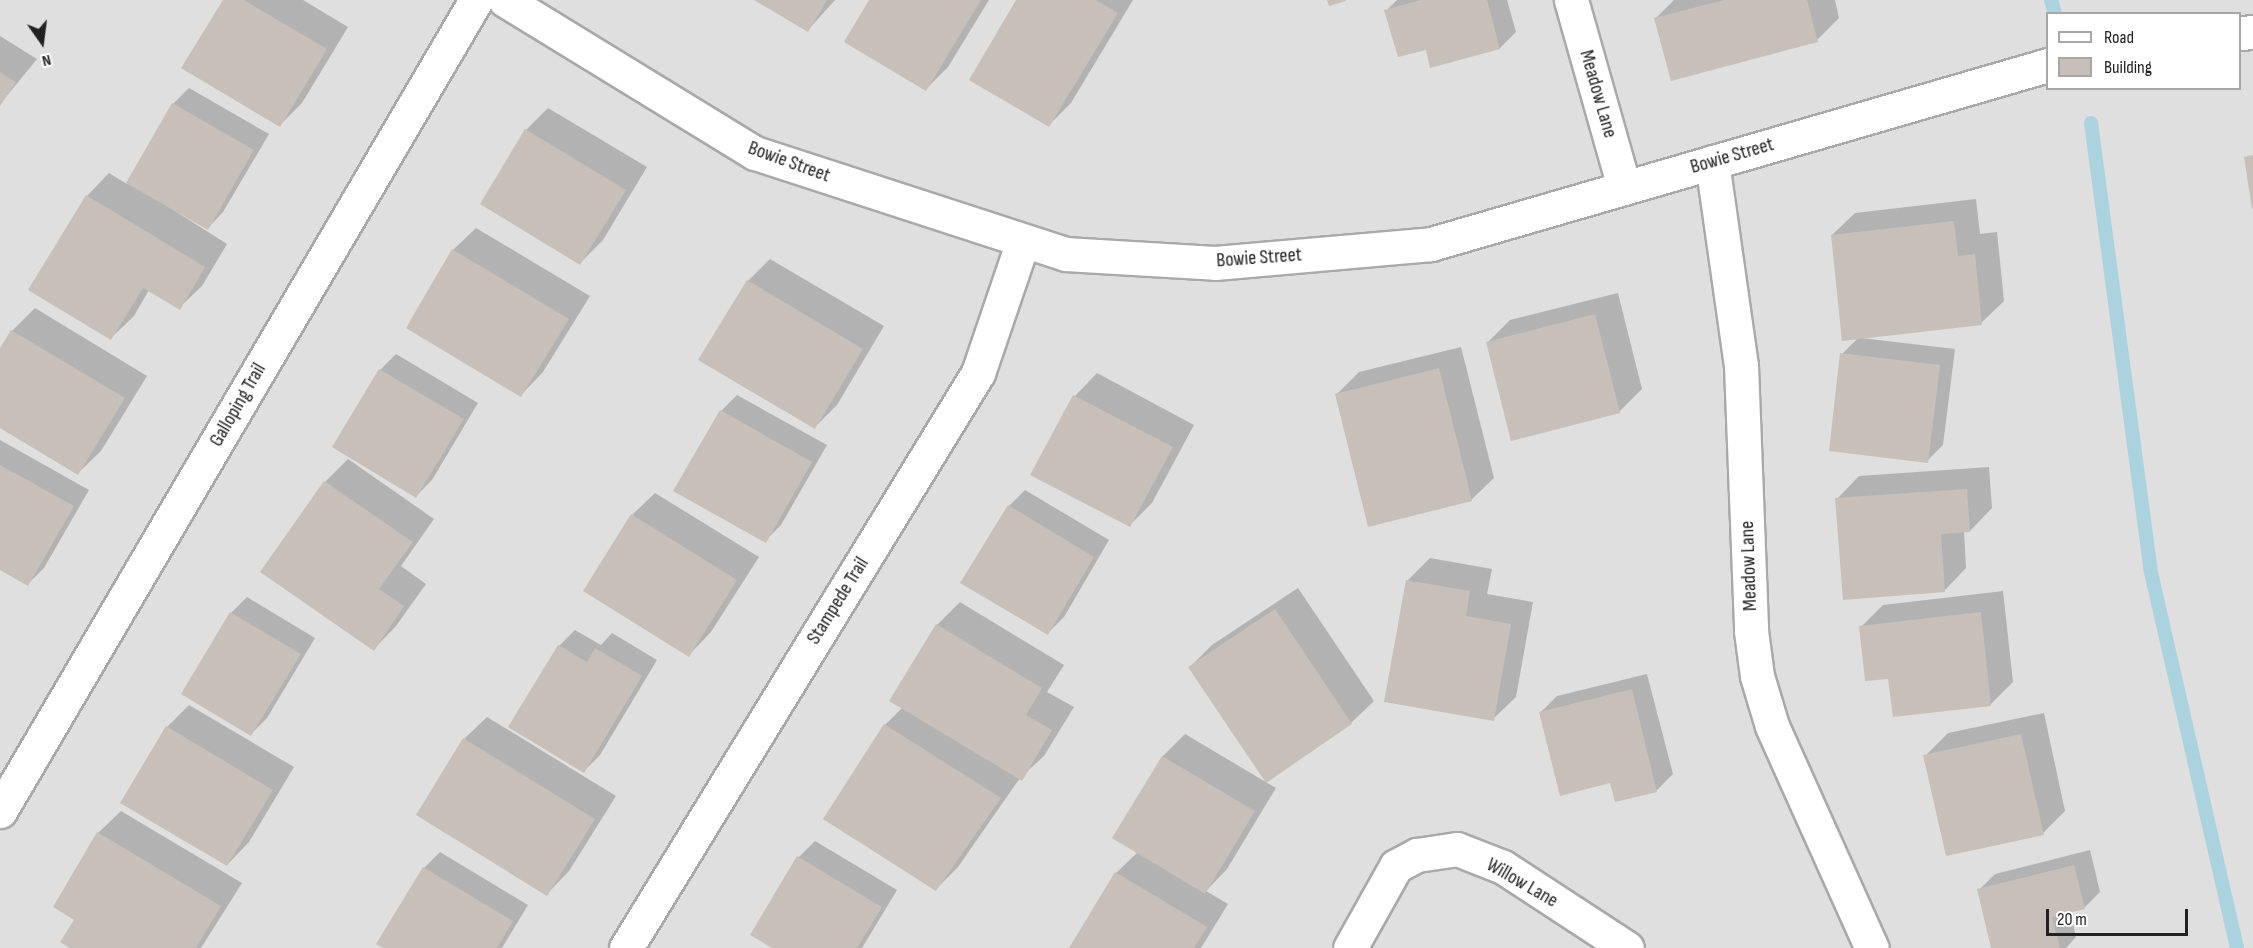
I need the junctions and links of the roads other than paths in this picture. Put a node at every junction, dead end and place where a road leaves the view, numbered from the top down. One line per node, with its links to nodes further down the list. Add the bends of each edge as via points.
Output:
1 (476, 0): 8 (street, Galloping Trail)
2 (505, 0): 7 (street, Bowie Street, via 755,153)
3 (1571, 0): 6 (street, Meadow Lane)
4 (2046, 66): 5 (street, Bowie Street)
5 (1712, 162): 6 (street, Bowie Street); 12 (street, Meadow Lane, via 1741,366 1757,676 1772,726)
6 (1624, 188): 7 (street, Bowie Street, via 1419,245 1215,263 1065,254)
7 (1023, 241): 9 (street, Stampede Trail, via 978,373)
8 (0, 811)
9 (626, 948)
10 (1350, 948): 11 (street, Willow Lane, via 1396,866 1417,855 1457,849 1503,867)
11 (1627, 948)
12 (1872, 948)

